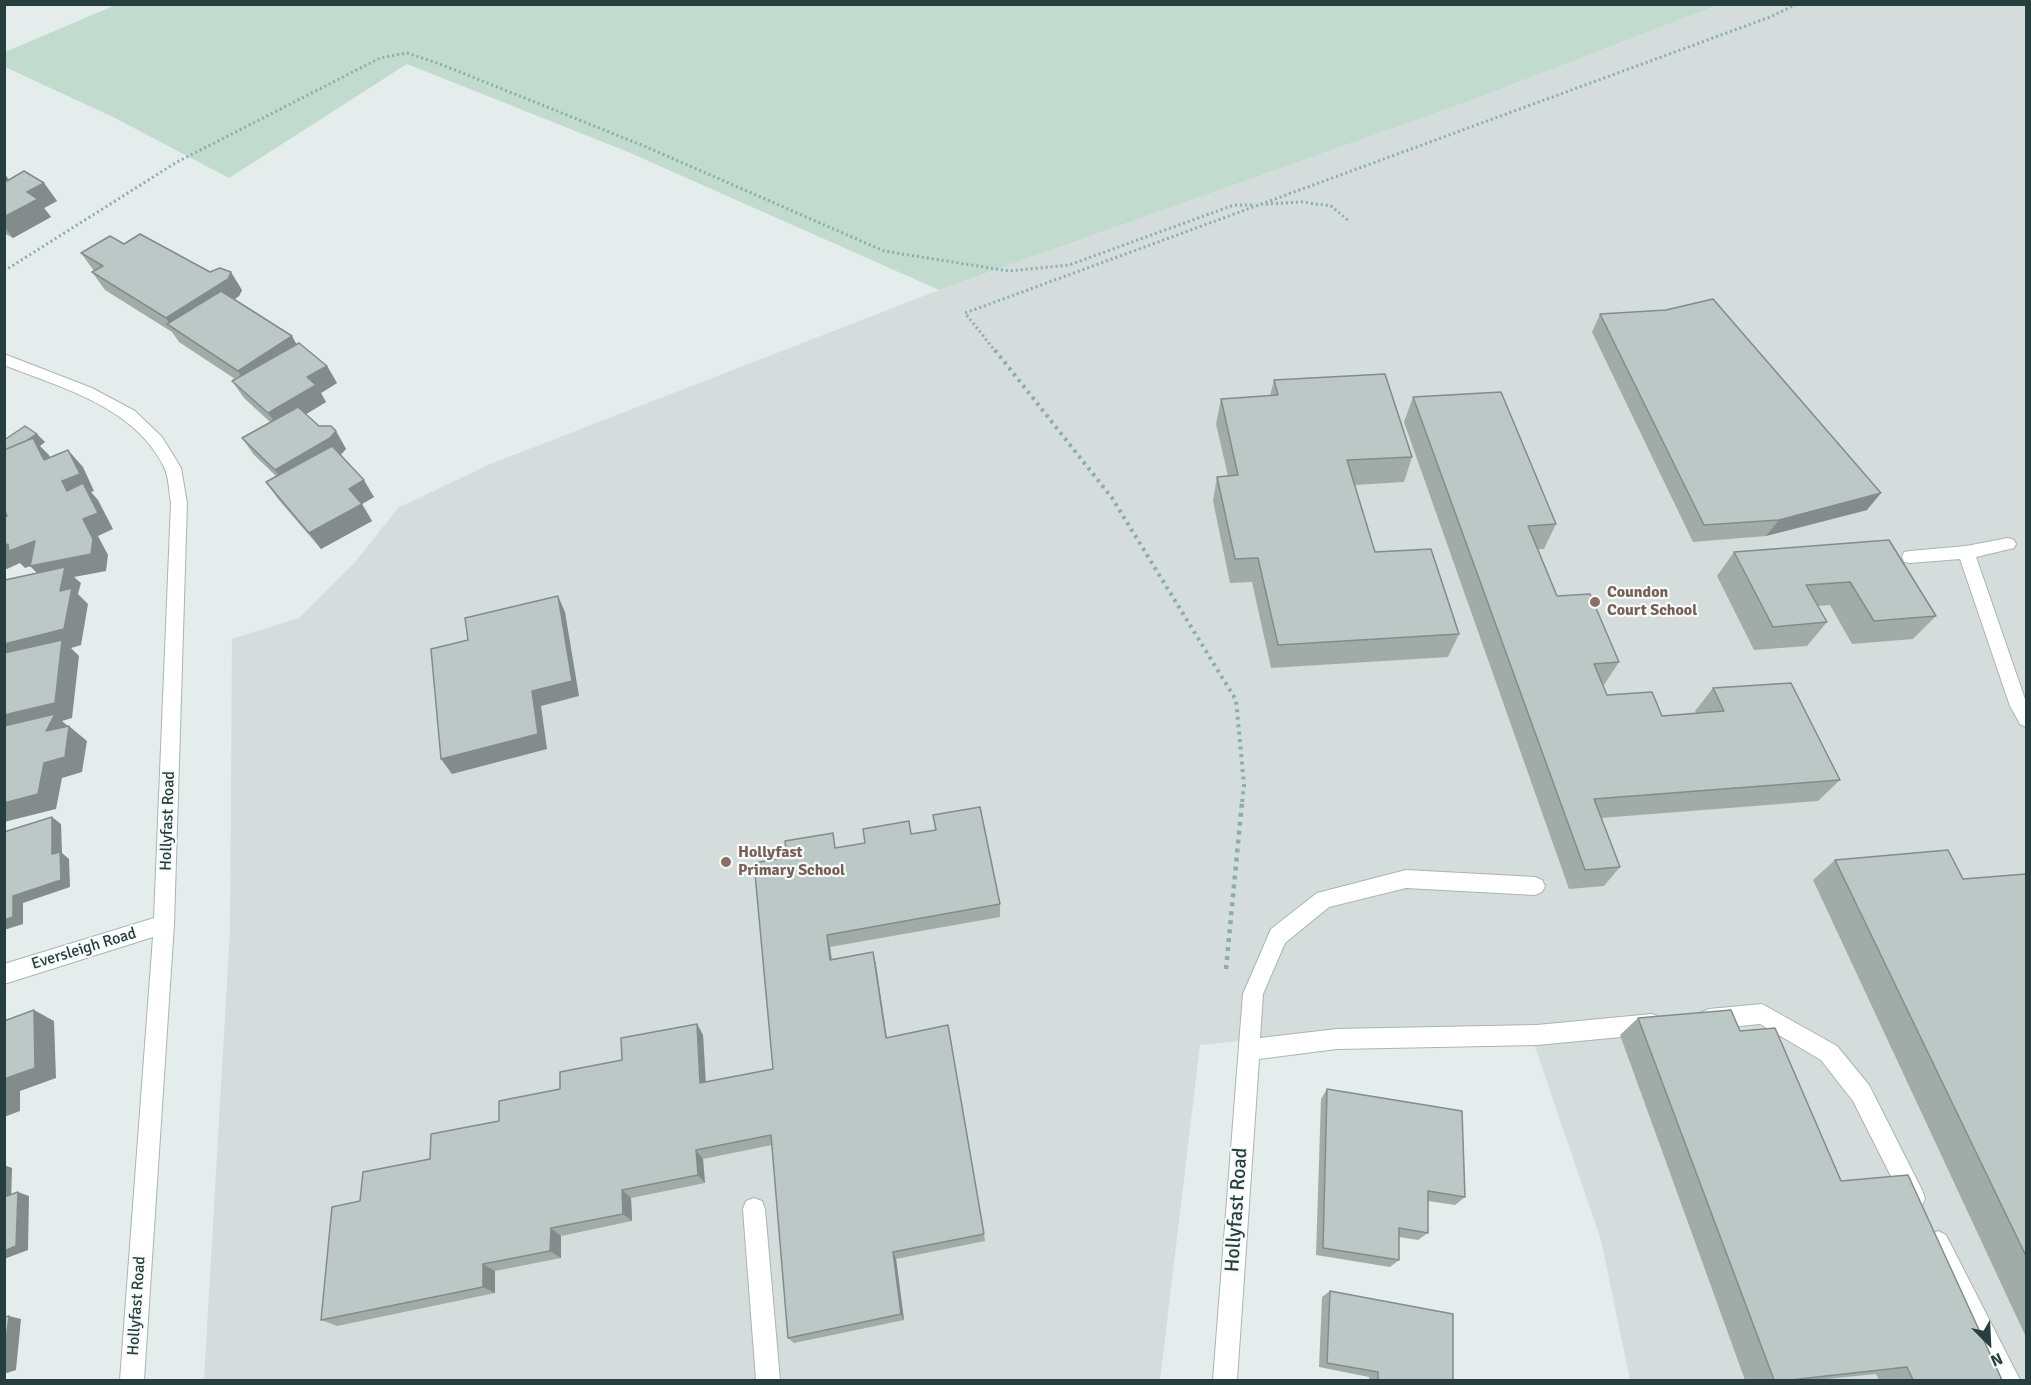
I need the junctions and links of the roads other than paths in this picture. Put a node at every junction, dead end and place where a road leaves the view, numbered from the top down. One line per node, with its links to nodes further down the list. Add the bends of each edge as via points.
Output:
1 (4, 359): 7 (street, Hollyfast Road, via 87,392 130,415 156,441 173,468 179,503 179,558)
2 (2008, 544): 3 (street)
3 (1966, 552): 4 (street); 5 (street)
4 (1910, 557)
5 (2026, 719)
6 (1535, 886): 9 (street, Hollyfast Road, via 1407,879 1324,899 1278,936 1253,994)
7 (164, 924): 8 (street, Eversleigh Road); 11 (street, Hollyfast Road)
8 (4, 974)
9 (1249, 1045): 13 (street, Hollyfast Road); 14 (street, via 1537,1035 1762,1014 1829,1053 1861,1093)
10 (754, 1209): 12 (street)
11 (132, 1380)
12 (768, 1380)
13 (1225, 1380)
14 (2008, 1380)

